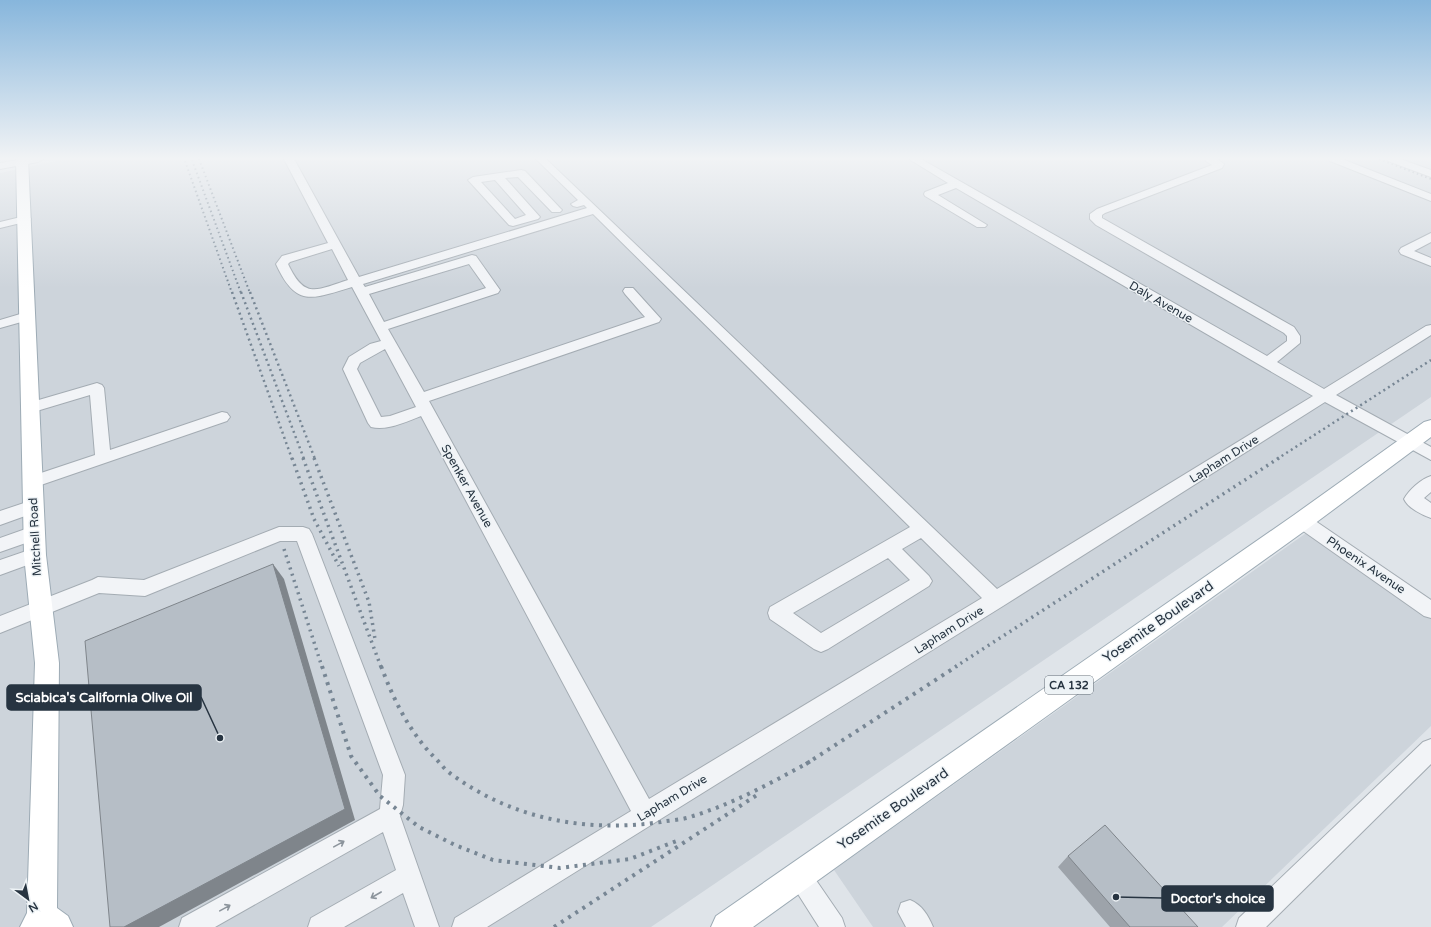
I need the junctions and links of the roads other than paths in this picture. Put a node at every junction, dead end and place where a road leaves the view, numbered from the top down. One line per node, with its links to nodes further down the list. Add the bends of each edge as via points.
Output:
1 (24, 202): 13 (main road, Mitchell Road)
2 (313, 202): 17 (street, Spenker Avenue)
3 (494, 202): 12 (street, via 513,223)
4 (521, 202): 12 (street)
5 (549, 202): 11 (street)
6 (586, 202): 10 (street)
7 (943, 202): 15 (street)
8 (988, 202): 29 (street, Daly Avenue)
9 (1124, 202): 29 (street, via 1096,214 1096,219 1100,224 1293,334 1293,343)
10 (590, 206): 11 (street); 20 (street); 44 (street)
11 (556, 210): 12 (street)
12 (534, 217)
13 (25, 219): 14 (street); 24 (main road, Mitchell Road)
14 (0, 225)
15 (981, 225)
16 (1431, 237): 18 (street)
17 (336, 244): 22 (street, Spenker Avenue); 22 (street, via 286,259 282,264 298,290 305,294)
18 (1418, 244): 19 (street); 21 (street, via 1405,251)
19 (1431, 250)
20 (468, 254): 22 (street); 26 (street, via 494,290)
21 (1431, 262)
22 (359, 287): 26 (street, Spenker Avenue)
23 (629, 291): 31 (street, via 654,319)
24 (27, 316): 25 (street); 32 (main road, Mitchell Road)
25 (0, 324)
26 (381, 327): 28 (street, Spenker Avenue)
27 (1431, 329): 30 (street, Lapham Drive)
28 (389, 343): 31 (street, Spenker Avenue); 31 (street, via 375,347 354,360 350,369 376,423 392,421)
29 (1267, 363): 30 (street, Daly Avenue)
30 (1325, 396): 35 (street, Daly Avenue); 49 (street, Lapham Drive)
31 (422, 404): 54 (street, Spenker Avenue)
32 (30, 408): 37 (street, via 97,388); 38 (main road, Mitchell Road)
33 (222, 417): 37 (street)
34 (1431, 427): 35 (main road, Yosemite Boulevard / CA 132)
35 (1410, 442): 36 (street, Daly Avenue); 43 (main road, Yosemite Boulevard / CA 132)
36 (1431, 454)
37 (103, 458): 38 (street)
38 (32, 482): 40 (main road, Mitchell Road)
39 (1431, 482): 41 (street, via 1412,499)
40 (33, 506): 42 (street); 45 (main road, Mitchell Road)
41 (1431, 511)
42 (0, 518)
43 (1302, 521): 50 (street, Phoenix Avenue); 56 (main road, Yosemite Boulevard / CA 132)
44 (922, 529): 47 (street); 49 (street)
45 (34, 544): 46 (street); 48 (street); 51 (main road, Mitchell Road)
46 (0, 545)
47 (889, 548): 47 (street, via 797,601 777,613 821,643 924,581)
48 (0, 568)
49 (996, 600): 54 (street, Lapham Drive)
50 (1429, 605)
51 (40, 608): 52 (street); 55 (street, via 98,585 145,588 278,534 303,534 394,775); 58 (main road, Mitchell Road, via 47,663)
52 (0, 625)
53 (1431, 749): 65 (street)
54 (645, 814): 62 (street, Lapham Drive)
55 (389, 816): 57 (street); 59 (street, one-way to 55)
56 (799, 875): 63 (main road, Yosemite Boulevard / CA 132); 64 (street)
57 (410, 876): 60 (street, one-way to 60); 61 (street)
58 (45, 923)
59 (192, 927)
60 (320, 927)
61 (427, 927)
62 (464, 927)
63 (727, 927)
64 (833, 927)
65 (1248, 927)

